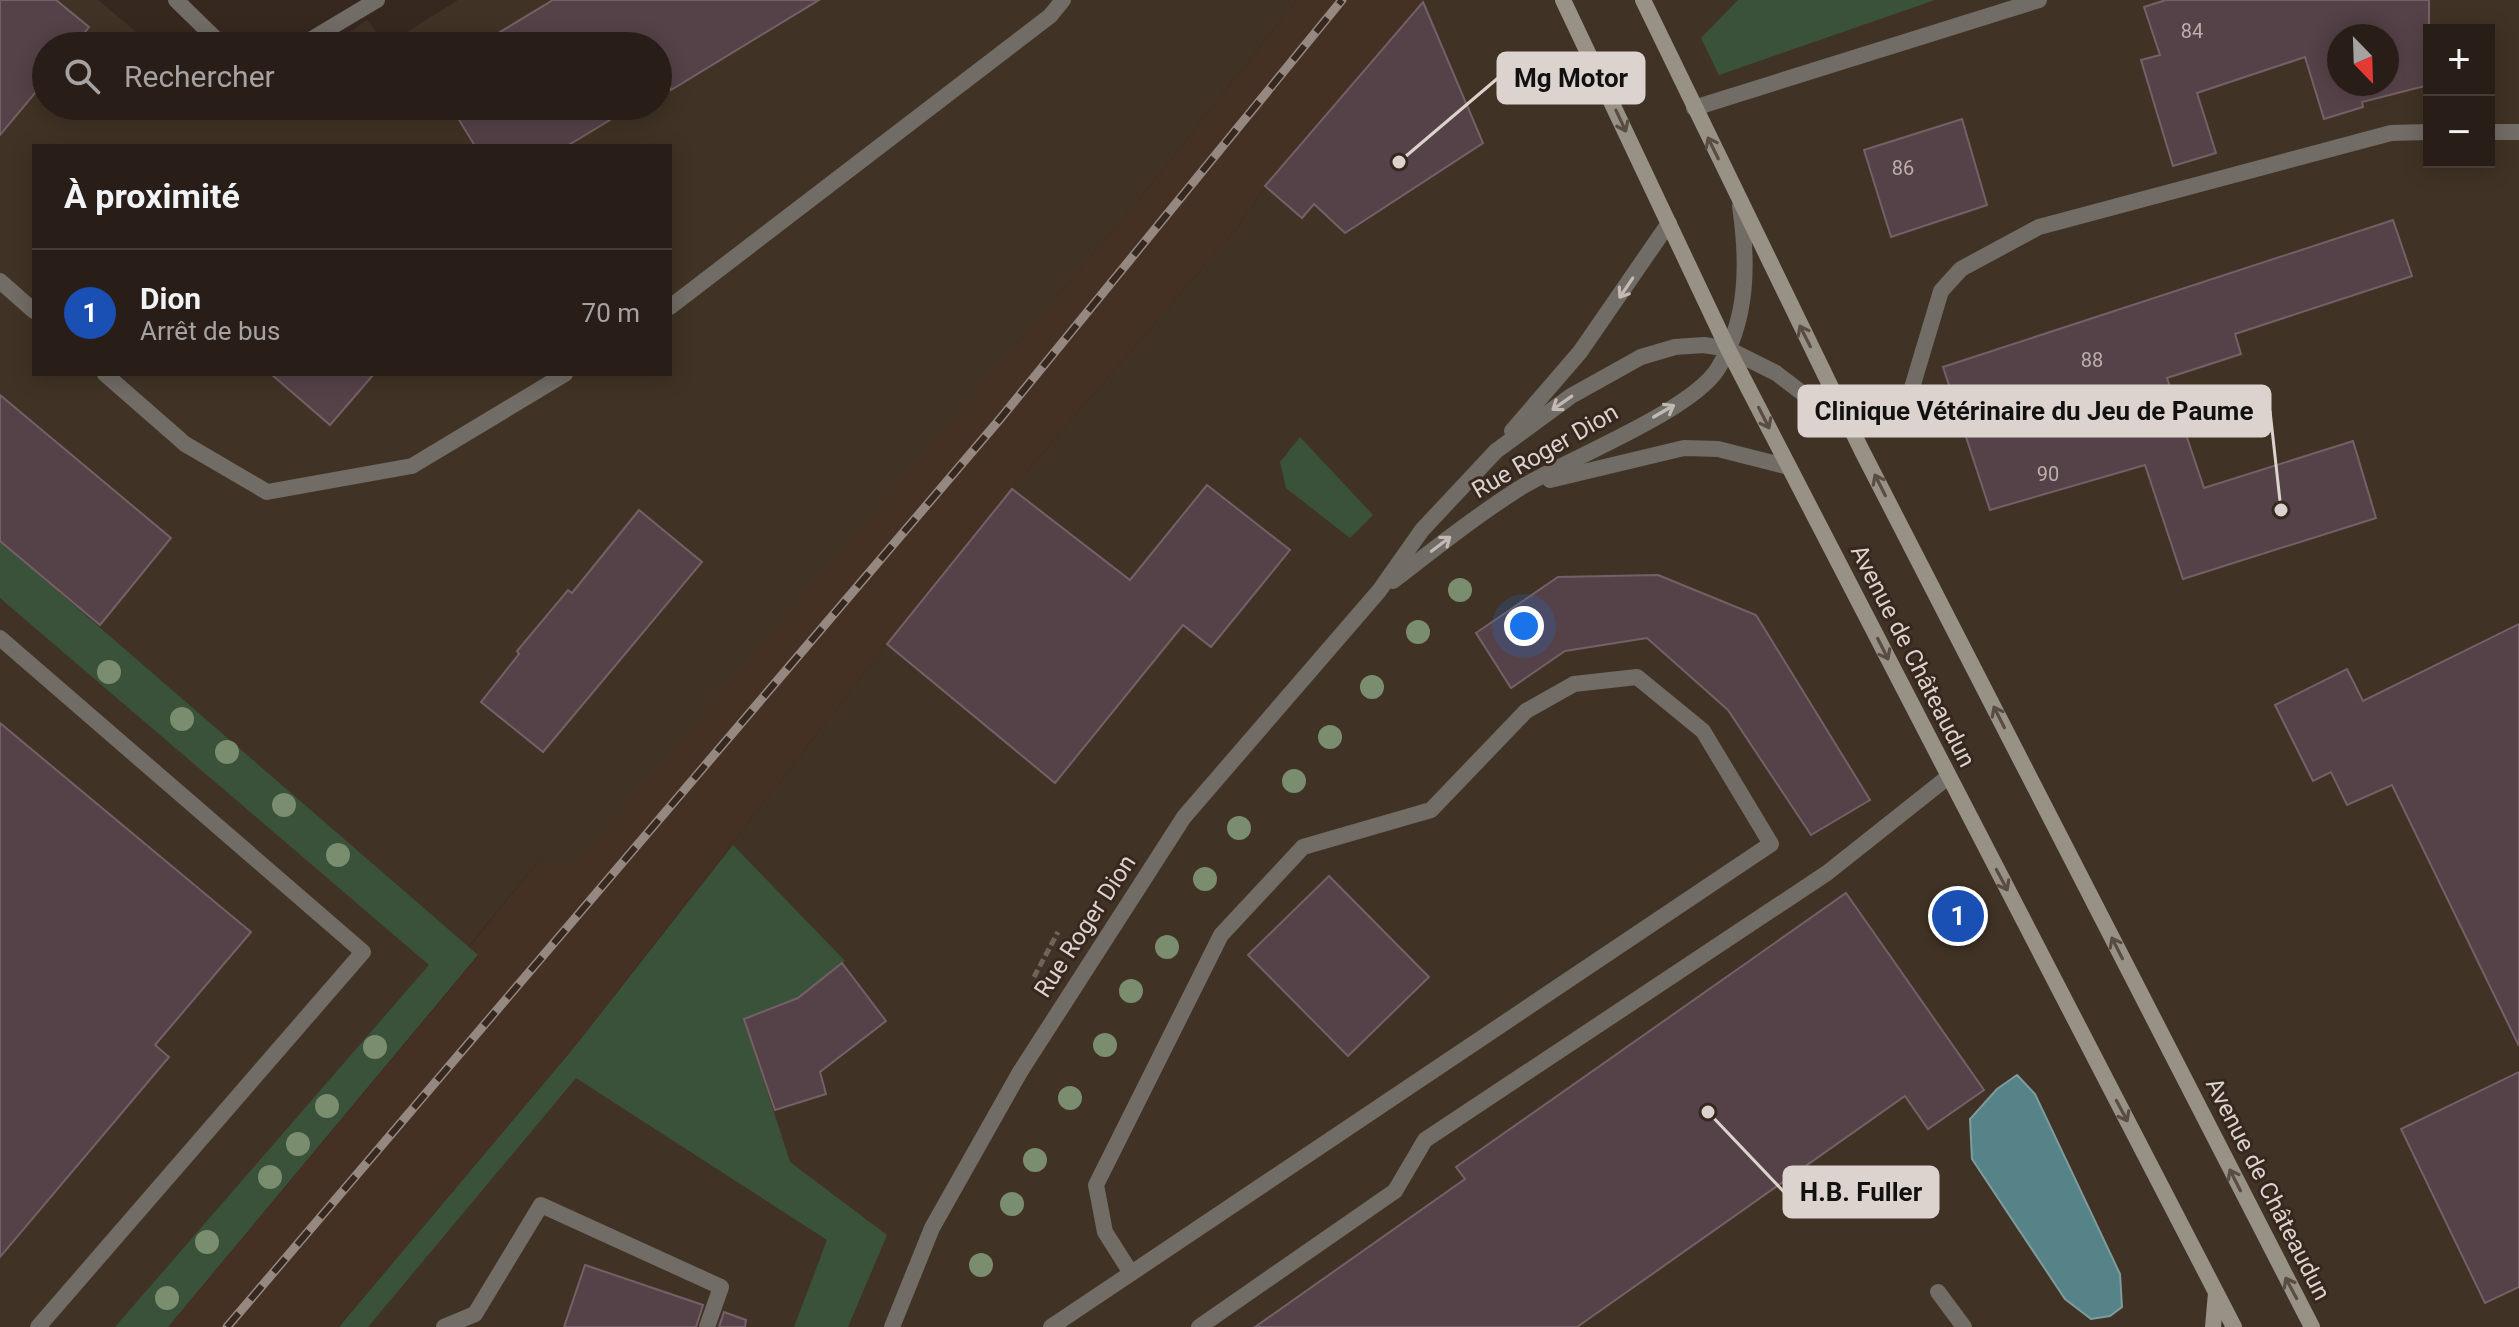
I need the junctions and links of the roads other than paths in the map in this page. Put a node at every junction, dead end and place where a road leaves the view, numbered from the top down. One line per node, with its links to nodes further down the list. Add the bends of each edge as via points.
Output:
1 (176, 0): 7 (street)
2 (377, 0): 8 (street)
3 (1063, 0): 16 (street, via 1050,16)
4 (1563, 0): 14 (main road, Avenue de Châteaudun, one-way to 14)
5 (1643, 0): 9 (main road, Avenue de Châteaudun)
6 (2039, 0): 9 (street)
7 (209, 32)
8 (323, 32)
9 (1694, 108): 13 (main road, Avenue de Châteaudun, one-way to 9)
10 (2423, 132): 21 (street, via 2391,133 2039,227 1961,269 1941,291 1911,391 1885,414)
11 (2495, 132): 12 (street)
12 (2519, 132)
13 (1740, 206): 18 (street, Rue Roger Dion, via 1746,253 1743,300); 21 (main road, Avenue de Châteaudun, one-way to 13)
14 (1669, 223): 18 (main road, Avenue de Châteaudun); 22 (street, one-way to 22, via 1580,352)
15 (0, 281): 17 (street)
16 (672, 305)
17 (32, 309)
18 (1728, 349): 21 (street, Rue Roger Dion, via 1776,373); 22 (street, Rue Roger Dion, one-way to 22, via 1689,346 1641,357 1571,396); 23 (main road, Avenue de Châteaudun, one-way to 23); 24 (street, Rue Roger Dion, one-way to 18, via 1698,389 1716,372)
19 (107, 376): 20 (street, via 185,444 267,492 412,466)
20 (562, 376)
21 (1852, 431): 40 (main road, Avenue de Châteaudun, one-way to 21)
22 (1496, 451): 25 (street, Rue Roger Dion, via 1422,530)
23 (1789, 467): 24 (street, via 1718,449 1684,448); 27 (main road, Avenue de Châteaudun, one-way to 27)
24 (1521, 488): 25 (street, Rue Roger Dion, one-way to 24)
25 (1379, 591): 34 (street, Rue Roger Dion, via 1184,817 1020,1072 932,1228)
26 (0, 638): 31 (street, via 363,952)
27 (1948, 777): 29 (main road, Avenue de Châteaudun, one-way to 29); 36 (street, via 1827,873 1425,1140 1395,1191)
28 (1131, 1273): 28 (street, via 1771,844 1703,731 1637,677 1574,684 1526,711 1431,810 1303,847 1221,935 1096,1185 1105,1232); 35 (street)
29 (2217, 1291): 38 (main road); 39 (main road, Avenue de Châteaudun)
30 (1938, 1292): 37 (street)
31 (38, 1327)
32 (444, 1327): 33 (street, via 475,1314 541,1205 721,1287)
33 (707, 1327)
34 (892, 1327)
35 (1051, 1327)
36 (1199, 1327)
37 (1964, 1327)
38 (2213, 1327)
39 (2234, 1327)
40 (2312, 1327)

